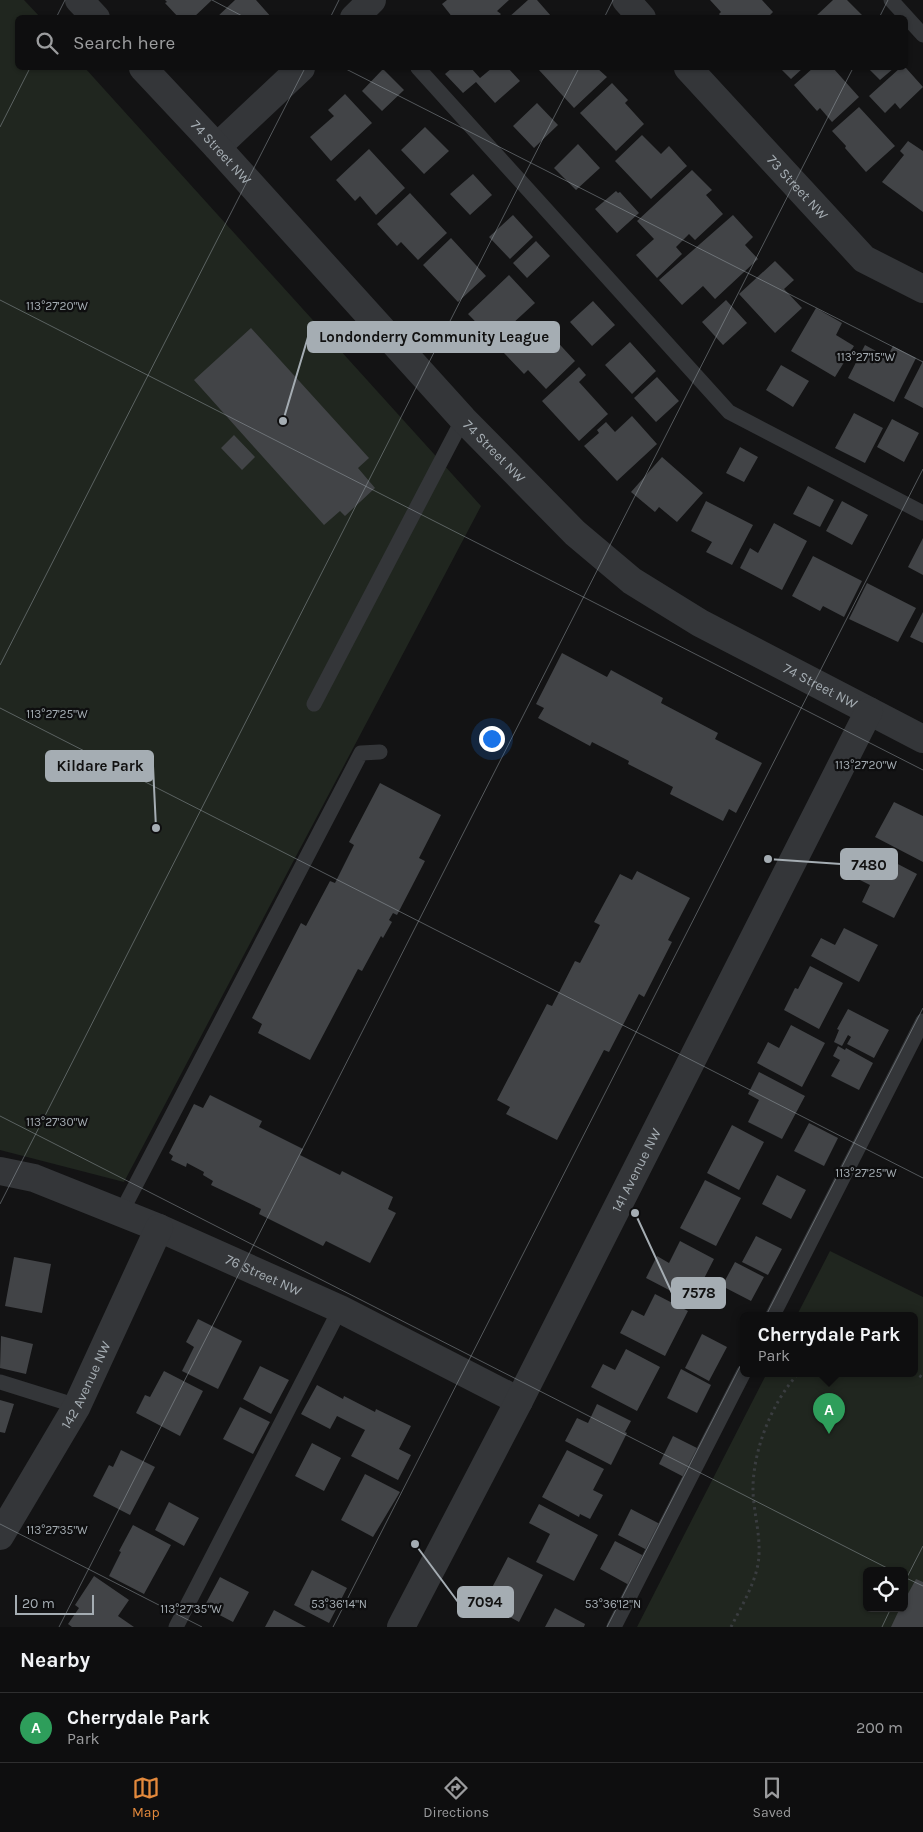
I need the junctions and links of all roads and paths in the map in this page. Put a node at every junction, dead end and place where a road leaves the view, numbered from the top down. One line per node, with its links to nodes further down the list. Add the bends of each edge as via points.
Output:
1 (79, 0): 4 (street)
2 (626, 0): 5 (street)
3 (892, 0): 6 (lane)
4 (93, 15)
5 (639, 15)
6 (905, 15)
7 (908, 18): 8 (lane)
8 (923, 35)
9 (145, 70): 13 (street, 74 Street NW)
10 (299, 70): 13 (street)
11 (420, 70): 16 (lane, via 729,412)
12 (690, 70): 14 (street, 73 Street NW, via 864,259)
13 (218, 147): 15 (street, 74 Street NW)
14 (923, 289)
15 (463, 418): 17 (lane); 18 (street, 74 Street NW, via 575,533 632,581 700,624)
16 (923, 513)
17 (314, 704)
18 (869, 711): 19 (street, 74 Street NW); 30 (street, 141 Avenue NW)
19 (923, 739)
20 (380, 752): 23 (lane, via 361,753)
21 (923, 1021): 26 (lane)
22 (0, 1171): 23 (street, 76 Street NW, via 34,1178)
23 (121, 1213): 24 (street, 76 Street NW)
24 (159, 1228): 25 (street, 76 Street NW); 31 (street, 142 Avenue NW)
25 (340, 1309): 30 (street, 76 Street NW); 33 (lane)
26 (775, 1312)
27 (741, 1377): 35 (lane)
28 (796, 1377): 36 (path, via 781,1394 761,1443 753,1492 758,1564)
29 (0, 1382): 31 (lane)
30 (519, 1400): 34 (street, 141 Avenue NW)
31 (77, 1406): 32 (street, 142 Avenue NW)
32 (0, 1536)
33 (176, 1627)
34 (401, 1627)
35 (614, 1627)
36 (731, 1627)

